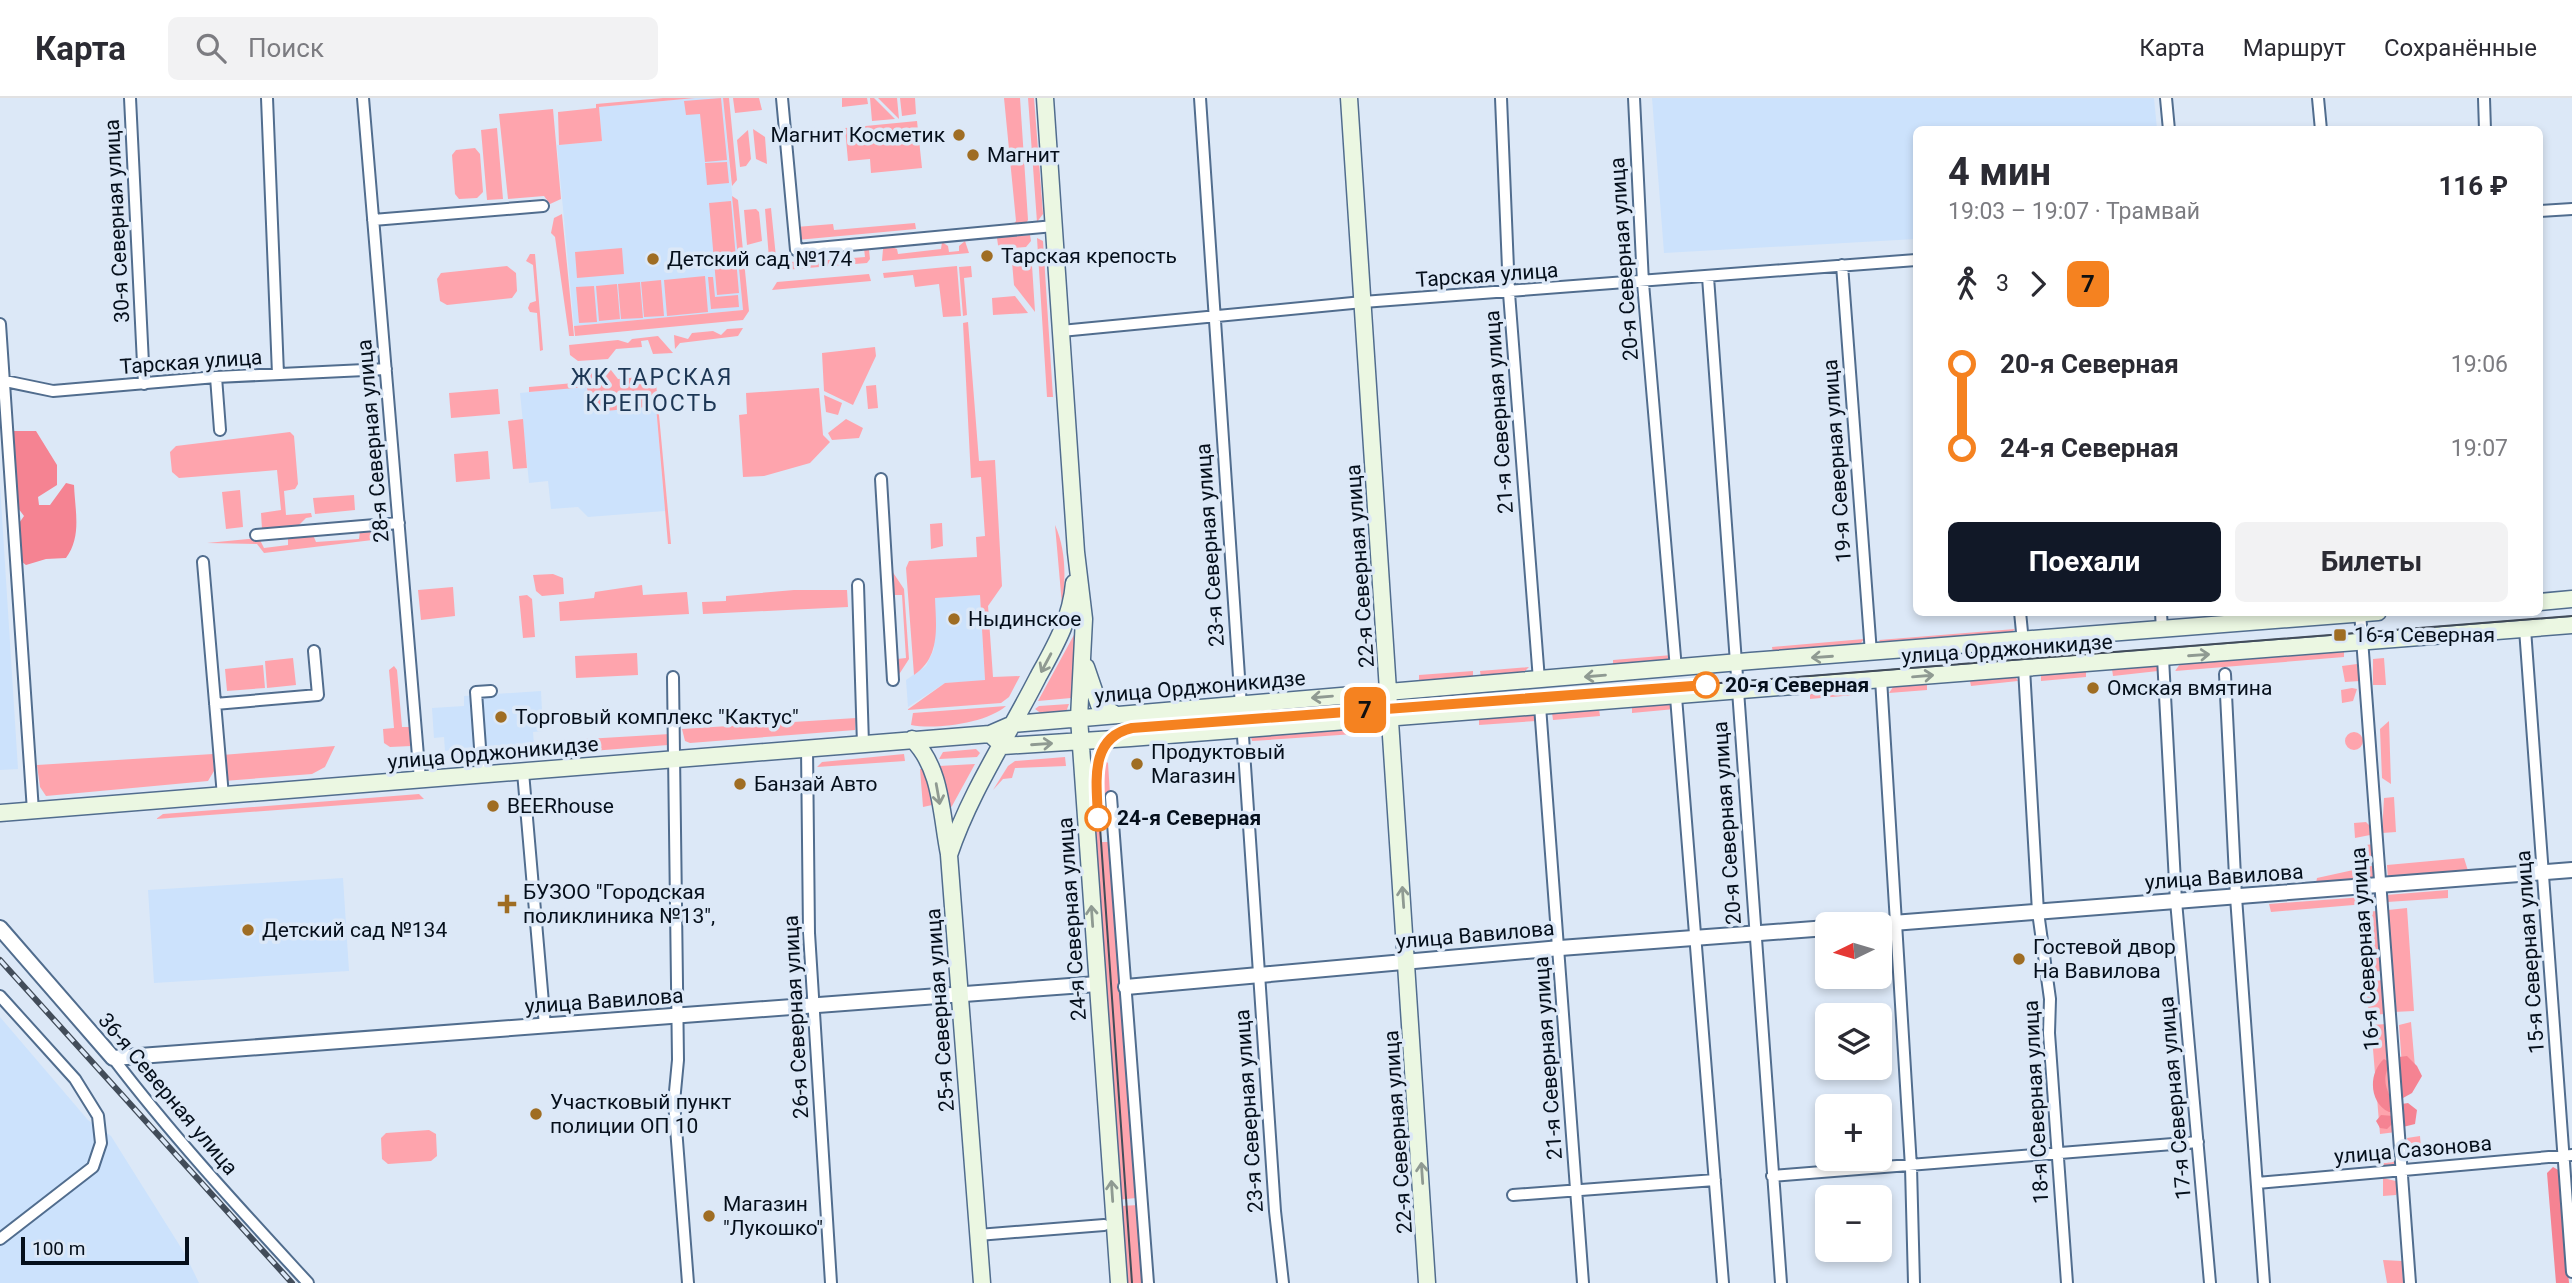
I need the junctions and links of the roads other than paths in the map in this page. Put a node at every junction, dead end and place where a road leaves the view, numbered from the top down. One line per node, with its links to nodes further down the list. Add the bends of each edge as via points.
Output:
1 (130, 98): 34 (street, 30-я Северная улица)
2 (267, 98): 31 (street)
3 (363, 98): 19 (street, 28-я Северная улица)
4 (782, 98): 20 (street, via 796,250)
5 (1045, 98): 20 (main road, 24-я Северная улица)
6 (1200, 98): 27 (street, 23-я Северная улица)
7 (1349, 98): 26 (main road, 22-я Северная улица)
8 (1501, 98): 25 (street, 21-я Северная улица)
9 (1634, 98): 24 (street, 20-я Северная улица)
10 (2166, 98): 13 (street)
11 (2318, 98): 14 (street)
12 (2484, 98): 15 (street)
13 (2169, 126)
14 (2321, 126)
15 (2485, 126)
16 (542, 206): 19 (street)
17 (2572, 209): 18 (street)
18 (2543, 211)
19 (373, 220): 30 (street, 28-я Северная улица)
20 (1054, 226): 29 (main road, 24-я Северная улица)
21 (1913, 260): 22 (street, Тарская улица)
22 (1842, 265): 23 (street, Тарская улица); 54 (street, 19-я Северная улица)
23 (1708, 277): 24 (street, Тарская улица); 57 (street, 20-я Северная улица)
24 (1643, 283): 25 (street, Тарская улица); 59 (street, 20-я Северная улица)
25 (1509, 293): 26 (street, Тарская улица); 64 (street, 21-я Северная улица)
26 (1363, 302): 27 (street, Тарская улица); 66 (main road, 22-я Северная улица)
27 (1213, 318): 29 (street, Тарская улица); 70 (street, 23-я Северная улица)
28 (0, 324): 33 (street)
29 (1061, 331): 39 (main road, 24-я Северная улица)
30 (386, 369): 31 (street, Тарская улица); 37 (street, 28-я Северная улица)
31 (278, 374): 32 (street, Тарская улица)
32 (216, 377): 34 (street, Тарская улица); 35 (street)
33 (1, 380): 34 (street, Тарская улица, via 53,391); 89 (street)
34 (144, 384)
35 (220, 430)
36 (881, 479): 63 (street)
37 (399, 523): 38 (street); 86 (street, 28-я Северная улица)
38 (256, 535)
39 (1076, 552): 55 (main road, 24-я Северная улица, via 1084,619); 75 (main road, 24-я Северная улица, one-way to 75, via 1066,624)
40 (203, 562): 69 (street)
41 (858, 585): 80 (street)
42 (2572, 599): 43 (main road)
43 (2543, 602)
44 (2020, 616): 51 (street)
45 (2161, 616): 50 (street)
46 (2327, 616): 50 (main road, улица Орджоникидзе)
47 (2360, 616): 52 (street, 16-я Северная улица)
48 (2572, 625): 49 (main road, улица Орджоникидзе)
49 (2525, 629): 52 (main road, улица Орджоникидзе); 93 (street, 15-я Северная улица)
50 (2162, 631): 51 (main road, улица Орджоникидзе)
51 (2023, 642): 54 (main road, улица Орджоникидзе)
52 (2362, 643): 56 (main road, улица Орджоникидзе, one-way to 52); 94 (street, 16-я Северная улица)
53 (314, 651): 69 (street, via 318,695)
54 (1871, 653): 57 (main road, улица Орджоникидзе, one-way to 57)
55 (1083, 657): 72 (main road, via 1095,698 1104,710); 74 (main road, 24-я Северная улица)
56 (2163, 658): 58 (main road, улица Орджоникидзе); 96 (street, 17-я Северная улица)
57 (1735, 663): 59 (main road, улица Орджоникидзе); 67 (street, 20-я Северная улица)
58 (2024, 668): 62 (main road, улица Орджоникидзе, one-way to 58); 98 (street, 18-я Северная улица)
59 (1676, 669): 64 (main road, улица Орджоникидзе, one-way to 64)
60 (2225, 674): 95 (street)
61 (673, 677): 83 (street)
62 (1881, 679): 67 (main road, улица Орджоникидзе); 97 (street)
63 (893, 680)
64 (1539, 680): 66 (main road, улица Орджоникидзе)
65 (491, 691): 85 (street, via 476,692)
66 (1390, 692): 70 (main road, улица Орджоникидзе, one-way to 70); 73 (main road, 22-я Северная улица)
67 (1737, 693): 68 (main road, улица Орджоникидзе); 102 (street, 20-я Северная улица)
68 (1676, 697): 71 (main road, улица Орджоникидзе); 103 (street, 20-я Северная улица)
69 (215, 704): 87 (street)
70 (1240, 704): 72 (main road, улица Орджоникидзе); 76 (street, 23-я Северная улица)
71 (1540, 706): 73 (main road, улица Орджоникидзе); 104 (street, 21-я Северная улица)
72 (1116, 715): 74 (main road, улица Орджоникидзе)
73 (1391, 717): 76 (main road, улица Орджоникидзе); 105 (main road, 22-я Северная улица, one-way to 73)
74 (1079, 718): 75 (main road, улица Орджоникидзе); 79 (main road, 24-я Северная улица)
75 (1013, 724): 77 (main road, улица Орджоникидзе); 81 (main road, 24-я Северная улица)
76 (1242, 729): 79 (main road, улица Орджоникидзе); 107 (street, 23-я Северная улица)
77 (990, 734): 78 (main road, улица Орджоникидзе); 81 (main road)
78 (912, 740): 80 (main road, улица Орджоникидзе); 91 (main road, one-way to 91, via 933,770)
79 (1081, 741): 81 (main road, улица Орджоникидзе, one-way to 79); 108 (main road, 24-я Северная улица, one-way to 79)
80 (863, 744): 82 (main road, улица Орджоникидзе)
81 (1003, 746): 91 (main road, 25-я Северная улица, via 961,818)
82 (807, 748): 83 (main road, улица Орджоникидзе); 112 (street, 26-я Северная улица)
83 (674, 759): 84 (main road, улица Орджоникидзе); 113 (street)
84 (523, 772): 85 (main road, улица Орджоникидзе); 114 (street)
85 (482, 775): 86 (main road, улица Орджоникидзе)
86 (420, 780): 87 (main road, улица Орджоникидзе)
87 (223, 796): 89 (main road, улица Орджоникидзе)
88 (1111, 797): 109 (street)
89 (33, 811): 90 (main road, улица Орджоникидзе)
90 (0, 813)
91 (949, 855): 110 (main road, 25-я Северная улица)
92 (2572, 870): 93 (street, улица Вавилова)
93 (2544, 872): 94 (street, улица Вавилова); 118 (street, 15-я Северная улица)
94 (2379, 887): 95 (street, улица Вавилова); 120 (street, 16-я Северная улица)
95 (2236, 897): 96 (street, улица Вавилова); 123 (street)
96 (2176, 901): 98 (street, улица Вавилова); 116 (street, 17-я Северная улица)
97 (1887, 912)
98 (2038, 912): 99 (street, улица Вавилова); 117 (street, 18-я Северная улица, via 2050,999)
99 (1892, 924)
100 (0, 928): 115 (street, 36-я Северная улица)
101 (1815, 929): 102 (street, улица Вавилова)
102 (1754, 934): 103 (street, улица Вавилова); 121 (street, 20-я Северная улица)
103 (1694, 939): 104 (street, улица Вавилова); 122 (street, 20-я Северная улица)
104 (1560, 948): 105 (street, улица Вавилова); 124 (street, 21-я Северная улица)
105 (1408, 962): 107 (street, улица Вавилова); 137 (main road, 22-я Северная улица, one-way to 105)
106 (1892, 975): 119 (street)
107 (1259, 976): 109 (street, улица Вавилова); 136 (street, 23-я Северная улица)
108 (1097, 985): 110 (street, улица Вавилова); 134 (main road, 24-я Северная улица, one-way to 108)
109 (1126, 987): 135 (street)
110 (960, 995): 112 (street, улица Вавилова); 127 (main road, 25-я Северная улица)
111 (0, 996): 128 (street, via 75,1079 98,1116 102,1143 93,1167)
112 (813, 1006): 113 (street, улица Вавилова); 132 (street, 26-я Северная улица)
113 (677, 1016): 114 (street, улица Вавилова); 131 (street, via 674,1102)
114 (545, 1026): 115 (street, улица Вавилова)
115 (113, 1058): 130 (street, 36-я Северная улица, via 232,1202)
116 (2198, 1142): 117 (street); 143 (street, 17-я Северная улица)
117 (2057, 1154): 119 (street); 142 (street, 18-я Северная улица)
118 (2568, 1155): 120 (street, улица Сазонова); 129 (street, 15-я Северная улица)
119 (1911, 1167): 121 (street); 141 (street)
120 (2402, 1172): 123 (street, улица Сазонова); 145 (street, 16-я Северная улица)
121 (1772, 1176): 140 (street, 20-я Северная улица)
122 (1714, 1180): 124 (street); 139 (street, 20-я Северная улица)
123 (2257, 1183): 144 (street)
124 (1576, 1190): 125 (street); 138 (street, 21-я Северная улица)
125 (1513, 1195)
126 (1104, 1226): 127 (street)
127 (978, 1235): 133 (main road, 25-я Северная улица)
128 (0, 1239)
129 (2572, 1272)
130 (308, 1283)
131 (688, 1283)
132 (831, 1283)
133 (982, 1283)
134 (1119, 1283)
135 (1148, 1283)
136 (1283, 1283)
137 (1427, 1283)
138 (1583, 1283)
139 (1723, 1283)
140 (1782, 1283)
141 (1914, 1283)
142 (2067, 1283)
143 (2210, 1283)
144 (2264, 1283)
145 (2410, 1283)

